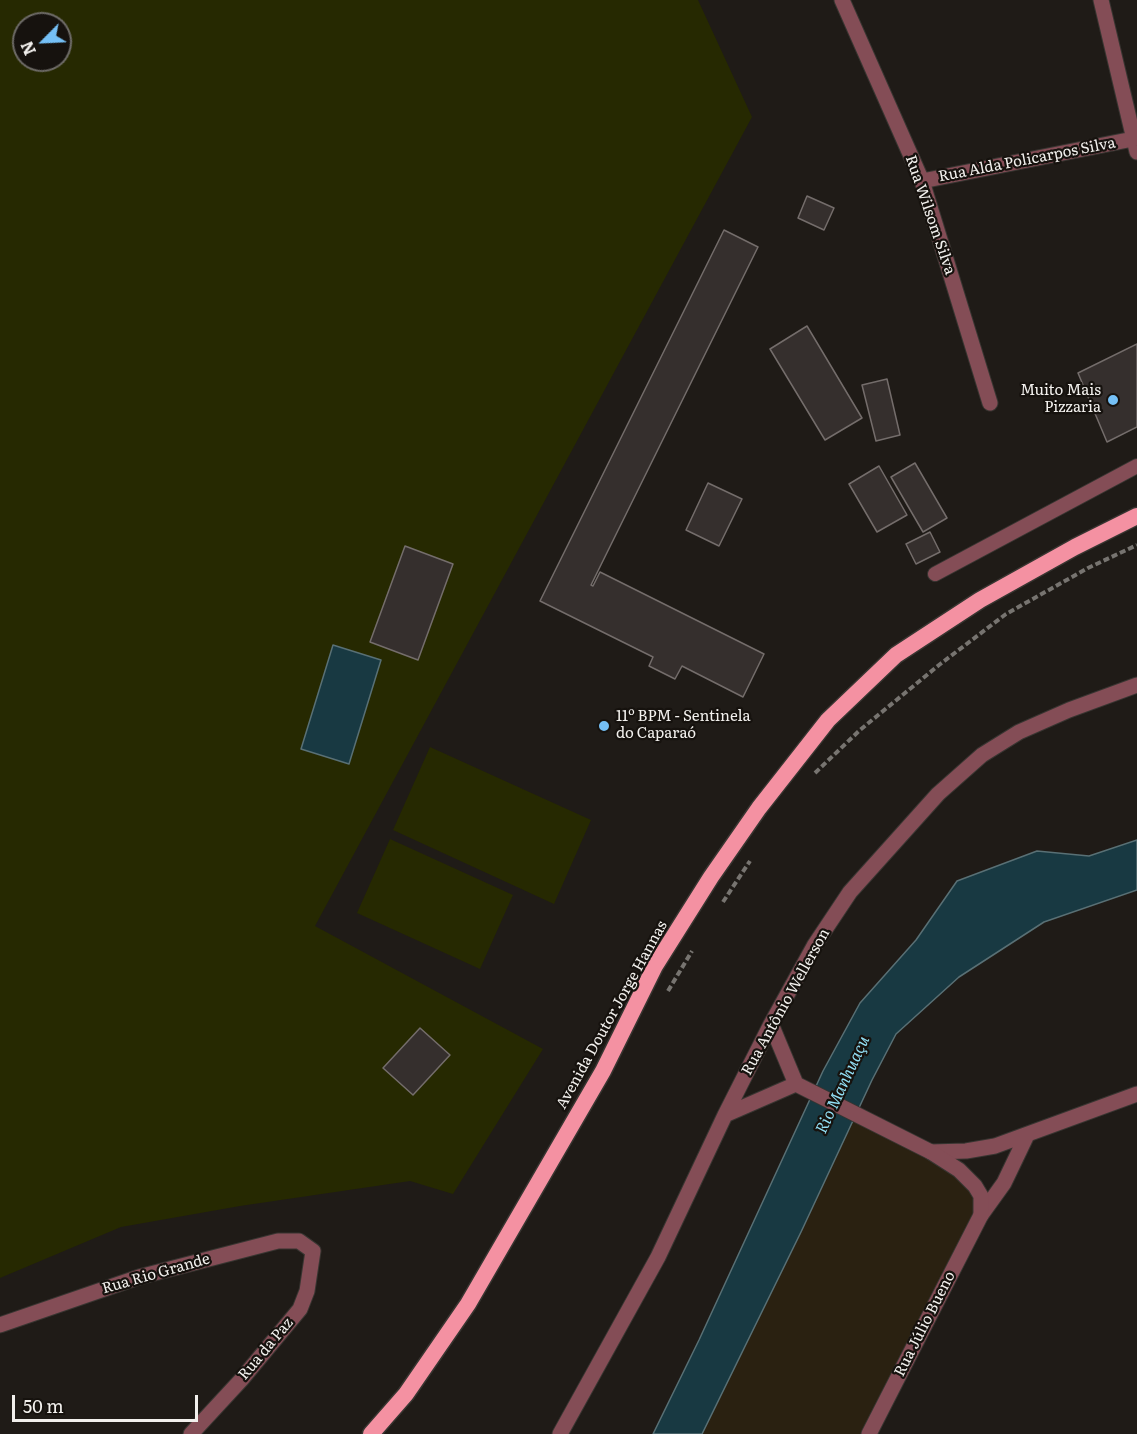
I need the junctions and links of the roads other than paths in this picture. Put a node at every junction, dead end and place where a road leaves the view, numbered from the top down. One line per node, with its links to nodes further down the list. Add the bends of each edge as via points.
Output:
1 (842, 0): 4 (street, Rua Wilsom Silva)
2 (1101, 0): 3 (street)
3 (1135, 146): 4 (street, Rua Alda Policarpos Silva)
4 (922, 181): 5 (street, Rua Wilsom Silva)
5 (990, 403)
6 (1137, 466): 8 (lane)
7 (1137, 516): 20 (highway, Avenida Doutor Jorge Hannas, via 980,600 896,655 828,720 711,877 655,966 603,1071 468,1304 406,1394)
8 (935, 574)
9 (1137, 685): 10 (street, Rua Antônio Wellerson, via 1019,732 982,755 939,794 850,892 814,946)
10 (771, 1024): 11 (street); 13 (street, Rua Antônio Wellerson)
11 (800, 1086): 13 (street); 15 (street)
12 (1137, 1094): 14 (street)
13 (725, 1115): 21 (street, Rua Antônio Wellerson, via 658,1257)
14 (1027, 1135): 15 (street, via 995,1146); 16 (street, Rua Júlio Bueno, via 1004,1183)
15 (931, 1152): 16 (street, via 975,1186 981,1196)
16 (981, 1215): 22 (street, Rua Júlio Bueno)
17 (313, 1251): 18 (street, Rua Rio Grande, via 299,1241 278,1240 139,1277); 19 (street, Rua da Paz, via 300,1309)
18 (0, 1324)
19 (191, 1434)
20 (370, 1434)
21 (560, 1434)
22 (869, 1434)

